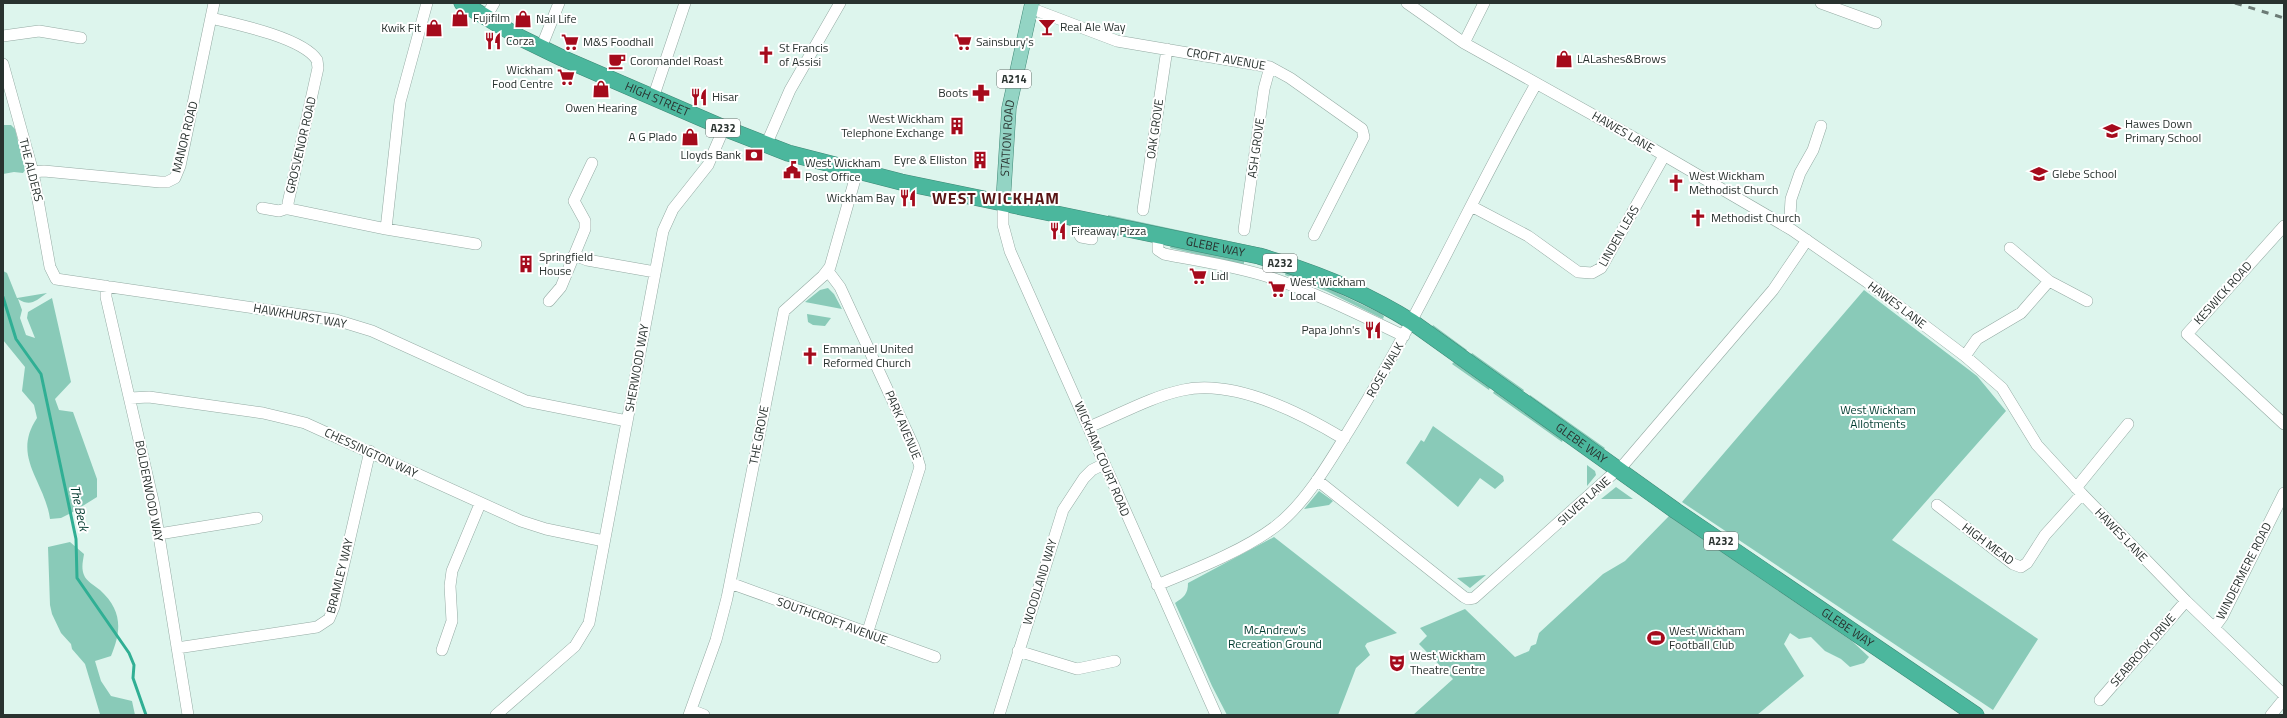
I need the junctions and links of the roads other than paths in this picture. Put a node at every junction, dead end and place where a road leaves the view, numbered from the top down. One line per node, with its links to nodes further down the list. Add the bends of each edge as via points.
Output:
1 (214, 3): 13 (street, MANOR ROAD)
2 (427, 3): 39 (street, via 400,102)
3 (462, 3): 12 (highway, HIGH STREET / A232)
4 (494, 3): 12 (street)
5 (559, 3): 18 (street)
6 (685, 3): 23 (street)
7 (840, 3): 26 (street, via 790,90)
8 (1407, 3): 17 (street, HAWES LANE)
9 (1484, 3): 17 (street)
10 (1821, 3): 14 (street)
11 (1031, 5): 19 (street, CROFT AVENUE, via 1111,40); 31 (main road, STATION ROAD / A214, via 1009,108)
12 (486, 17): 18 (highway, HIGH STREET / A232)
13 (211, 18): 29 (street, MANOR ROAD, via 180,166 172,181); 34 (street, GROSVENOR ROAD, via 272,34 306,51 317,60 318,68)
14 (1876, 24)
15 (3, 36): 16 (street, via 38,31)
16 (81, 38)
17 (1464, 43): 22 (street, HAWES LANE)
18 (542, 48): 23 (highway, HIGH STREET / A232)
19 (1167, 48): 21 (street, CROFT AVENUE); 35 (street, OAK GROVE)
20 (3, 64): 29 (street, THE ALDERS)
21 (1270, 67): 40 (street, ASH GROVE, via 1264,89); 42 (street, CROFT AVENUE, via 1290,78 1364,131 1364,137)
22 (1536, 84): 27 (street, HAWES LANE); 32 (street, ROSE WALK)
23 (653, 98): 25 (highway, HIGH STREET / A232)
24 (1822, 126): 37 (street, via 1813,150 1800,173 1791,199 1790,216)
25 (724, 128): 26 (highway, HIGH STREET / A232); 50 (street, SHERWOOD WAY, via 708,165 669,216 663,231)
26 (766, 145): 30 (highway, HIGH STREET / A232)
27 (1664, 156): 32 (street, LINDEN LEAS, via 1604,263 1598,271 1592,273 1578,272 1528,236); 37 (street, HAWES LANE)
28 (592, 163): 47 (street, via 574,201 586,225)
29 (33, 172): 52 (street, THE ALDERS)
30 (857, 172): 31 (highway, HIGH STREET / A232); 49 (street, THE GROVE)
31 (1003, 203): 36 (highway, GLEBE WAY / A232); 64 (street, WICKHAM COURT ROAD, via 1003,225 1010,251)
32 (1471, 206): 57 (street, ROSE WALK)
33 (262, 208): 34 (street, via 279,211)
34 (288, 208): 39 (street, GROSVENOR ROAD)
35 (1143, 210)
36 (1081, 219): 41 (highway, GLEBE WAY / A232); 43 (street, via 1078,234)
37 (1785, 226): 44 (street, HAWES LANE)
38 (2284, 226): 63 (street, KESWICK ROAD, via 2187,334)
39 (386, 229): 45 (street, GROSVENOR ROAD)
40 (1244, 230)
41 (1158, 234): 48 (highway, GLEBE WAY / A232); 51 (street, GLEBE WAY, via 1158,250 1164,254)
42 (1314, 235)
43 (1092, 239)
44 (1807, 240): 59 (street, HAWES LANE); 68 (street, SILVER LANE, via 1768,296)
45 (476, 244)
46 (2010, 248): 53 (street)
47 (574, 255): 50 (street, via 587,260); 55 (street, via 561,287)
48 (1259, 256): 51 (street); 57 (highway, GLEBE WAY / A232, via 1305,271 1350,290)
49 (828, 271): 77 (street, THE GROVE, via 784,311); 81 (street, PARK AVENUE, via 840,287 916,452 920,467)
50 (655, 272): 61 (street, SHERWOOD WAY)
51 (1255, 273): 58 (street, GLEBE WAY, via 1318,296)
52 (54, 277): 54 (street, HAWKHURST WAY)
53 (2049, 281): 56 (street); 59 (street, via 2021,312 1977,339)
54 (106, 286): 60 (street, BOLDERWOOD WAY, via 106,297); 61 (street, HAWKHURST WAY, via 336,320 372,331 526,401)
55 (549, 301)
56 (2087, 301)
57 (1412, 322): 58 (street, ROSE WALK); 68 (highway, GLEBE WAY / A232)
58 (1404, 336): 65 (street, ROSE WALK)
59 (1965, 356): 70 (street, HAWES LANE, via 2002,388 2037,445)
60 (130, 398): 66 (street, CHESSINGTON WAY, via 151,397 280,416 320,429); 75 (street, BOLDERWOOD WAY)
61 (627, 421): 76 (street, SHERWOOD WAY)
62 (2128, 424): 70 (street)
63 (2284, 424)
64 (1089, 427): 65 (street, via 1174,392 1206,389 1232,391 1260,399 1310,420); 67 (street, WICKHAM COURT ROAD)
65 (1344, 439): 69 (street, ROSE WALK)
66 (370, 451): 72 (street, CHESSINGTON WAY); 82 (street, BRAMLEY WAY, via 329,619 317,627)
67 (1104, 464): 78 (street, WICKHAM COURT ROAD); 84 (street, WOODLAND WAY, via 1087,475 1066,504)
68 (1619, 470): 69 (street, SILVER LANE, via 1471,599 1464,597); 96 (highway, GLEBE WAY / A232)
69 (1317, 480): 78 (street, ROSE WALK, via 1276,526 1220,557)
70 (2079, 491): 73 (street, HIGH MEAD, via 2027,563 2021,567 2013,564); 79 (street, HAWES LANE)
71 (2284, 493): 80 (street, WINDERMERE ROAD, via 2222,617)
72 (480, 504): 76 (street, CHESSINGTON WAY, via 536,527); 83 (street, via 452,571 452,620)
73 (1938, 505)
74 (257, 518): 75 (street)
75 (159, 534): 82 (street, BOLDERWOOD WAY)
76 (604, 541): 93 (street, SHERWOOD WAY, via 589,623 575,646)
77 (730, 583): 81 (street, SOUTHCROFT AVENUE); 90 (street, THE GROVE, via 716,640)
78 (1157, 585): 91 (street, WICKHAM COURT ROAD)
79 (2186, 600): 80 (street, HAWES LANE); 89 (street, SEABROOK DRIVE)
80 (2214, 628): 87 (street, HAWES LANE)
81 (867, 634): 85 (street, SOUTHCROFT AVENUE)
82 (177, 648): 92 (street, BOLDERWOOD WAY)
83 (442, 650)
84 (1018, 651): 86 (street, via 1077,669); 95 (street, WOODLAND WAY)
85 (935, 657)
86 (1115, 661)
87 (2284, 695)
88 (2284, 699): 97 (street)
89 (2100, 700)
90 (690, 712): 94 (street)
91 (1212, 714)
92 (188, 715)
93 (496, 715)
94 (704, 715)
95 (998, 715)
96 (1976, 715)
97 (2271, 715)

